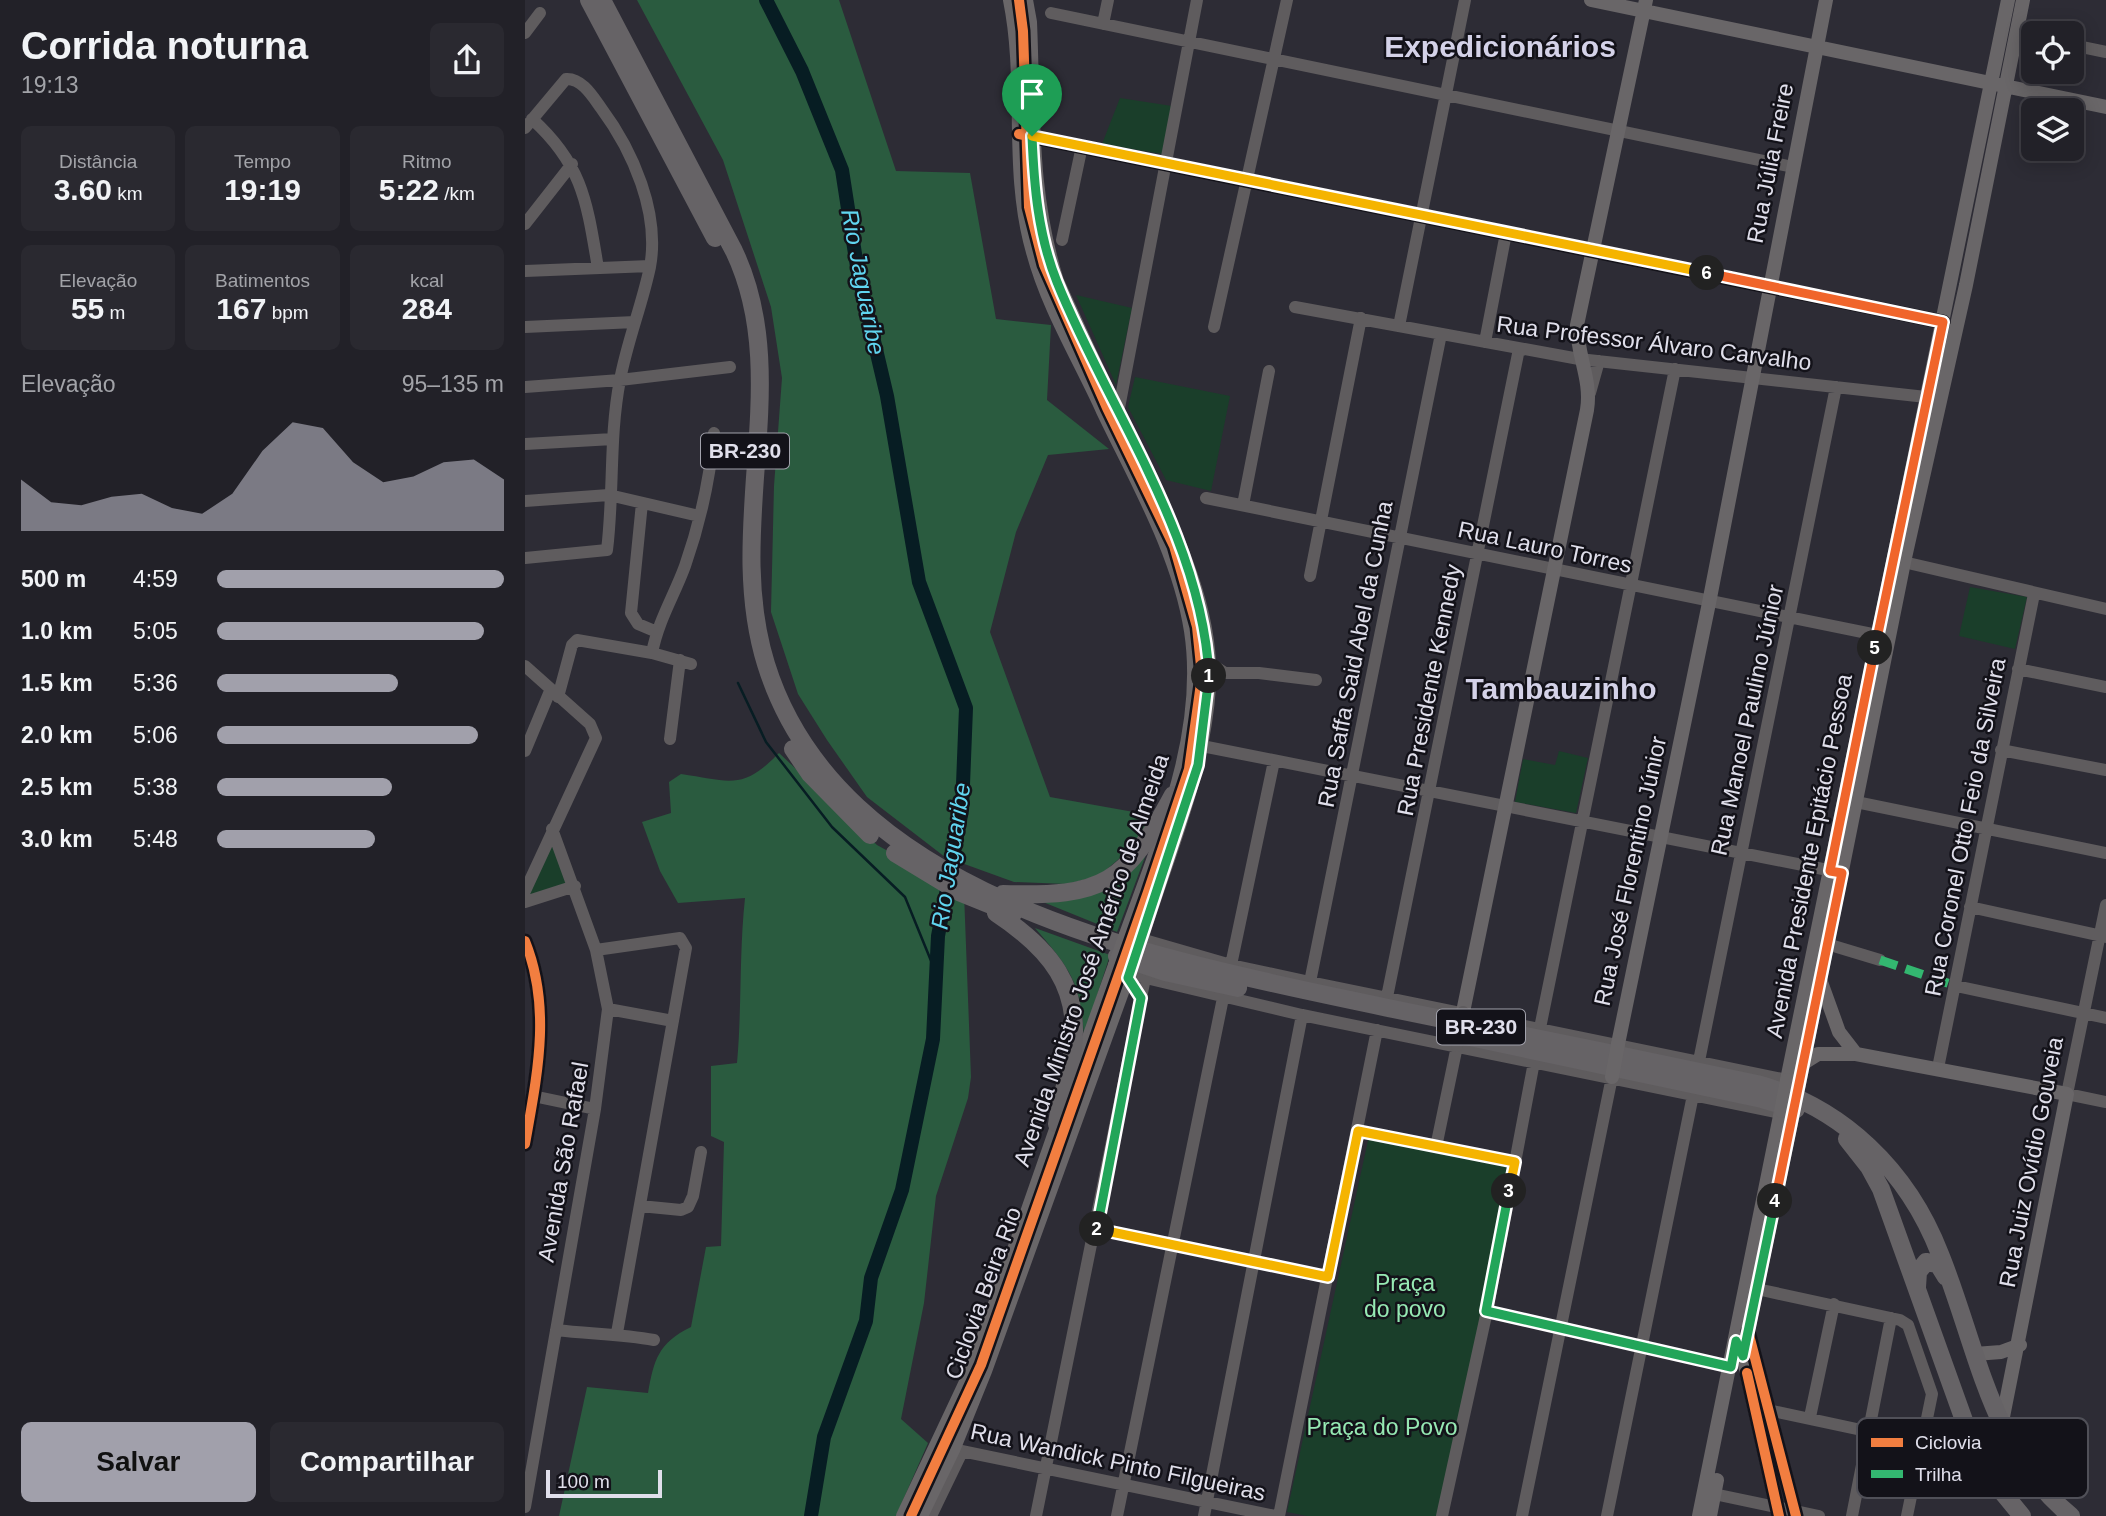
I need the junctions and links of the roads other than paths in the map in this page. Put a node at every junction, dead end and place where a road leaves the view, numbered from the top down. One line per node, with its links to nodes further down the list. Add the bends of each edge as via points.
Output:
1 (589, 0): 116 (highway, BR-230, via 727,258 747,315 751,376 741,537 743,610 757,674 810,774 860,826)
2 (602, 0): 116 (highway, BR-230, via 750,289 761,352 749,532 751,588 766,666 792,725 826,774 868,818)
3 (1010, 0): 30 (main road, Avenida Ministro José Américo de Almeida)
4 (1026, 0): 30 (main road, Avenida Ministro José Américo de Almeida, via 1032,71)
5 (1108, 0): 16 (street)
6 (1197, 0): 20 (street)
7 (1287, 0): 24 (street)
8 (1465, 0): 26 (street)
9 (1591, 0): 13 (main road)
10 (1826, 0): 22 (main road, Rua Júlia Freire)
11 (2008, 0): 25 (main road, Avenida Presidente Epitácio Pessoa)
12 (2023, 0): 18 (main road, Avenida Presidente Epitácio Pessoa)
13 (1645, 6): 22 (main road); 29 (main road)
14 (540, 13): 17 (street)
15 (1051, 13): 16 (street)
16 (1103, 24): 20 (street)
17 (525, 33)
18 (2016, 33): 19 (street); 25 (main road, Avenida Presidente Epitácio Pessoa)
19 (2021, 34)
20 (1188, 41): 24 (street); 32 (street)
21 (2084, 47): 23 (street)
22 (1816, 48): 25 (main road); 34 (main road, Rua Júlia Freire)
23 (2106, 52)
24 (1273, 61): 26 (street); 35 (street)
25 (1998, 85): 27 (main road); 47 (main road, Avenida Presidente Epitácio Pessoa); 80 (main road, Avenida Presidente Epitácio Pessoa, via 1964,298)
26 (1444, 96): 29 (street); 36 (street)
27 (2106, 107)
28 (529, 123): 33 (street, via 562,149); 41 (street, via 566,79 588,90 620,139 644,194)
29 (1619, 132): 34 (street); 40 (main road)
30 (1025, 135): 31 (street); 66 (main road, Avenida Ministro José Américo de Almeida, via 1056,281); 107 (main road, Avenida Ministro José Américo de Almeida, via 1024,211 1041,281 1164,544 1191,631 1192,696)
31 (1081, 146): 32 (street); 39 (street)
32 (1166, 163): 35 (street); 66 (street)
33 (572, 164): 37 (street); 42 (street, via 587,207)
34 (1793, 167): 44 (main road, Rua Júlia Freire)
35 (1247, 179): 36 (street); 51 (street)
36 (1420, 215): 38 (street); 49 (street)
37 (525, 224)
38 (1506, 233): 40 (street); 53 (street)
39 (1062, 240)
40 (1593, 252): 44 (street, via 1679,262); 55 (main road, via 1577,325)
41 (650, 266): 42 (street); 48 (street)
42 (598, 268): 43 (street)
43 (525, 271)
44 (1769, 285): 47 (street); 60 (main road, Rua Júlia Freire)
45 (1295, 307): 46 (street, Rua Professor Álvaro Carvalho)
46 (1361, 318): 49 (street, Rua Professor Álvaro Carvalho); 76 (street)
47 (1943, 322): 65 (main road, Avenida Presidente Epitácio Pessoa)
48 (635, 323): 50 (street); 61 (street)
49 (1399, 326): 52 (street, Rua Professor Álvaro Carvalho)
50 (525, 327)
51 (1214, 327)
52 (1441, 334): 53 (street, Rua Professor Álvaro Carvalho); 77 (street, Rua Saffa Said Abel da Cunha)
53 (1485, 342): 54 (street, Rua Professor Álvaro Carvalho)
54 (1520, 349): 55 (street, Rua Professor Álvaro Carvalho); 78 (street, Rua Presidente Kennedy)
55 (1579, 359): 56 (street, Rua Professor Álvaro Carvalho); 64 (main road)
56 (1599, 361): 58 (street, Rua Professor Álvaro Carvalho); 64 (street)
57 (730, 366): 61 (street)
58 (1675, 369): 60 (street, Rua Professor Álvaro Carvalho); 83 (street)
59 (1269, 371): 74 (street)
60 (1753, 377): 63 (street, Rua Professor Álvaro Carvalho); 85 (main road, Rua José Florentino Júnior)
61 (619, 380): 62 (street); 68 (street)
62 (525, 387)
63 (1836, 387): 65 (street, Rua Professor Álvaro Carvalho); 87 (street, Rua Manoel Paulino Júnior)
64 (1590, 393): 81 (main road)
65 (1926, 397): 80 (main road, Avenida Presidente Epitácio Pessoa)
66 (1118, 413): 91 (main road, Avenida Ministro José Américo de Almeida, via 1187,567)
67 (714, 433): 75 (street)
68 (614, 439): 69 (street); 70 (street)
69 (525, 444)
70 (609, 495): 72 (street); 73 (street); 79 (street, via 604,553)
71 (1206, 498): 74 (street, Rua Lauro Torres)
72 (525, 500)
73 (642, 503): 75 (street); 88 (street, via 631,614 638,624)
74 (1243, 505): 76 (street, Rua Lauro Torres)
75 (699, 516): 88 (street)
76 (1322, 523): 77 (street, Rua Lauro Torres); 82 (street)
77 (1400, 538): 78 (street, Rua Lauro Torres); 105 (street, Rua Saffa Said Abel da Cunha)
78 (1478, 555): 81 (street, Rua Lauro Torres); 106 (street, Rua Presidente Kennedy)
79 (525, 558)
80 (1898, 561): 84 (street); 89 (main road, Avenida Presidente Epitácio Pessoa); 108 (main road, Avenida Presidente Epitácio Pessoa)
81 (1556, 569): 83 (street, Rua Lauro Torres); 109 (main road)
82 (1310, 576)
83 (1632, 587): 85 (street, Rua Lauro Torres); 110 (street)
84 (2034, 594): 86 (street); 93 (street, Rua Coronel Otto Feio da Silveira)
85 (1709, 603): 87 (street, Rua Lauro Torres); 113 (main road, Rua José Florentino Júnior)
86 (2106, 609)
87 (1790, 617): 89 (street, Rua Lauro Torres); 115 (street, Rua Manoel Paulino Júnior)
88 (657, 632): 90 (street)
89 (1877, 635): 117 (main road, Avenida Presidente Epitácio Pessoa)
90 (652, 653): 98 (street, via 575,640); 99 (street, via 685,662)
91 (1208, 662): 94 (street); 96 (main road, Avenida Ministro José Américo de Almeida)
92 (525, 666): 98 (street)
93 (2018, 668): 97 (street); 102 (street, Rua Coronel Otto Feio da Silveira)
94 (1226, 673): 95 (street); 96 (street)
95 (1316, 680)
96 (1209, 685): 100 (main road, Avenida Ministro José Américo de Almeida)
97 (2106, 687)
98 (554, 694): 101 (street); 112 (street, via 590,724 596,738)
99 (670, 739)
100 (1202, 746): 103 (street); 127 (main road, Avenida Ministro José Américo de Almeida)
101 (525, 749)
102 (2001, 750): 104 (street); 111 (street, Rua Coronel Otto Feio da Silveira)
103 (1274, 761): 105 (street); 131 (street)
104 (2106, 770)
105 (1352, 777): 106 (street); 135 (street, Rua Saffa Said Abel da Cunha)
106 (1430, 793): 109 (street); 137 (street, Rua Presidente Kennedy)
107 (1173, 795): 121 (highway, via 1142,850 1106,883 1065,894); 163 (main road, Avenida Ministro José Américo de Almeida, bridge)
108 (1857, 802): 111 (street); 117 (main road, Avenida Presidente Epitácio Pessoa)
109 (1506, 808): 110 (street); 141 (main road)
110 (1582, 824): 113 (street); 146 (street)
111 (1987, 826): 114 (street); 124 (street, Rua Coronel Otto Feio da Silveira)
112 (552, 829): 118 (street, Avenida São Rafael); 119 (street)
113 (1660, 838): 115 (street); 148 (main road, Rua José Florentino Júnior)
114 (2106, 853)
115 (1740, 854): 117 (street); 151 (street, Rua Manoel Paulino Júnior)
116 (927, 867): 120 (highway, BR-230)
117 (1836, 872): 128 (main road, Avenida Presidente Epitácio Pessoa); 156 (main road, Avenida Presidente Epitácio Pessoa)
118 (575, 886): 122 (street); 129 (street, Avenida São Rafael)
119 (525, 891)
120 (967, 891): 121 (highway, BR-230); 163 (highway, via 1031,938 1056,967 1069,994 1075,1035); 177 (highway, BR-230, via 1165,972 1762,1099 1810,1114 1843,1135 1869,1167 1894,1222)
121 (996, 894): 176 (highway, BR-230, via 1105,940 1201,967 1744,1081 1795,1096 1851,1129 1897,1178 1930,1230)
122 (525, 901)
123 (2106, 905): 125 (street, Rua Juiz Ovídio Gouveia)
124 (1971, 907): 125 (street); 136 (street, Rua Coronel Otto Feio da Silveira)
125 (2103, 937): 142 (street, Rua Juiz Ovídio Gouveia)
126 (525, 941): 159 (main road, via 541,1002)
127 (1141, 941): 131 (street); 132 (main road, Avenida Ministro José Américo de Almeida, bridge)
128 (1827, 944): 130 (street); 134 (main road, Avenida Presidente Epitácio Pessoa)
129 (596, 950): 140 (street, Avenida São Rafael); 145 (street, via 680,938 685,957)
130 (1879, 960)
131 (1231, 965): 135 (street)
132 (1130, 976): 133 (street); 138 (main road); 172 (main road, Avenida Ministro José Américo de Almeida); 193 (street, via 977,1409)
133 (1145, 978): 138 (street); 139 (street)
134 (1820, 981): 150 (main road, via 1839,1032); 153 (main road, Avenida Presidente Epitácio Pessoa)
135 (1310, 982): 137 (street)
136 (1956, 985): 142 (street); 154 (street, Rua Coronel Otto Feio da Silveira)
137 (1387, 997): 141 (street)
138 (1141, 998): 170 (street)
139 (1223, 998): 143 (street); 171 (street)
140 (608, 1009): 145 (street); 161 (street, Avenida São Rafael)
141 (1463, 1012): 146 (street); 149 (street, bridge)
142 (2083, 1014): 144 (street); 157 (street, Rua Juiz Ovídio Gouveia)
143 (1302, 1015): 147 (street); 173 (street)
144 (2106, 1018)
145 (673, 1021): 169 (street)
146 (1540, 1028): 148 (street)
147 (1377, 1030): 149 (street); 164 (street)
148 (1618, 1044): 151 (street); 155 (main road, Rua José Florentino Júnior, bridge)
149 (1457, 1046): 152 (street); 166 (street)
150 (1856, 1054): 153 (main road, via 1818,1054); 154 (main road)
151 (1699, 1061): 156 (street)
152 (1534, 1062): 155 (street); 168 (street)
153 (1802, 1064): 156 (main road, Avenida Presidente Epitácio Pessoa)
154 (1938, 1068): 157 (main road)
155 (1612, 1077): 158 (street); 181 (street)
156 (1793, 1082): 162 (main road, Avenida Presidente Epitácio Pessoa, bridge)
157 (2067, 1094): 160 (street); 187 (main road, Rua Juiz Ovídio Gouveia)
158 (1693, 1095): 162 (street); 188 (street)
159 (533, 1096): 161 (street); 165 (main road)
160 (2106, 1102)
161 (595, 1109): 182 (street, Avenida São Rafael)
162 (1785, 1114): 175 (main road, Avenida Presidente Epitácio Pessoa); 186 (main road, Avenida Presidente Epitácio Pessoa)
163 (1058, 1124): 172 (main road, Avenida Ministro José Américo de Almeida)
164 (1358, 1131): 166 (street); 174 (street)
165 (525, 1144)
166 (1436, 1147): 168 (street)
167 (701, 1152): 169 (street, via 688,1207)
168 (1515, 1162): 179 (street)
169 (640, 1206): 184 (street)
170 (1095, 1229): 171 (street); 203 (street)
171 (1174, 1245): 173 (street); 204 (street)
172 (1021, 1254): 193 (main road, Avenida Ministro José Américo de Almeida); 201 (main road, Avenida Ministro José Américo de Almeida)
173 (1252, 1260): 174 (street); 211 (street)
174 (1328, 1277): 218 (street)
175 (1757, 1289): 178 (street); 183 (main road, Avenida Presidente Epitácio Pessoa)
176 (1954, 1292): 177 (highway, via 1942,1269 1929,1262 1918,1272); 189 (highway, BR-230)
177 (1919, 1297): 197 (highway, BR-230)
178 (1834, 1304): 180 (street); 194 (street)
179 (1486, 1311): 181 (street); 219 (street)
180 (1891, 1318): 195 (street); 196 (street, via 1908,1325 1915,1341 1929,1380)
181 (1560, 1329): 188 (street); 220 (street)
182 (556, 1330): 184 (street); 210 (street, Avenida São Rafael)
183 (1748, 1331): 190 (main road, Avenida Presidente Epitácio Pessoa); 192 (main road)
184 (617, 1334): 185 (street)
185 (654, 1340)
186 (1736, 1341): 190 (main road); 191 (main road, Avenida Presidente Epitácio Pessoa)
187 (2020, 1345): 189 (main road); 199 (main road, Rua Juiz Ovídio Gouveia)
188 (1642, 1348): 191 (street); 221 (street)
189 (1975, 1354): 198 (highway, BR-230)
190 (1743, 1356): 206 (main road, Avenida Presidente Epitácio Pessoa); 213 (main road)
191 (1731, 1367): 222 (main road, Avenida Presidente Epitácio Pessoa)
192 (1768, 1410): 194 (street); 214 (main road)
193 (968, 1413): 202 (main road, Avenida Ministro José Américo de Almeida)
194 (1810, 1417): 200 (street)
195 (1869, 1418)
196 (1928, 1418)
197 (1964, 1418)
198 (1997, 1418)
199 (2003, 1418)
200 (1857, 1429)
201 (936, 1446): 202 (street); 215 (main road, Avenida Ministro José Américo de Almeida)
202 (957, 1451): 203 (street, Rua Wandick Pinto Filgueiras); 212 (main road, Avenida Ministro José Américo de Almeida)
203 (1046, 1470): 204 (street, Rua Wandick Pinto Filgueiras); 216 (street)
204 (1123, 1485): 211 (street, Rua Wandick Pinto Filgueiras); 217 (street)
205 (1857, 1486): 225 (street)
206 (1714, 1494): 213 (street); 223 (main road, Avenida Presidente Epitácio Pessoa)
207 (1911, 1498): 226 (street)
208 (2007, 1498): 227 (highway, BR-230)
209 (2053, 1498): 228 (highway, BR-230)
210 (525, 1507)
211 (1205, 1509): 218 (street, Rua Wandick Pinto Filgueiras)
212 (928, 1512)
213 (1778, 1512): 214 (street)
214 (1795, 1514): 224 (street)
215 (903, 1515)
216 (1036, 1516)
217 (1117, 1516)
218 (1277, 1516)
219 (1443, 1516)
220 (1522, 1516)
221 (1607, 1516)
222 (1699, 1516)
223 (1710, 1516)
224 (1819, 1516)
225 (1852, 1516)
226 (1907, 1516)
227 (2022, 1516)
228 (2071, 1516)

